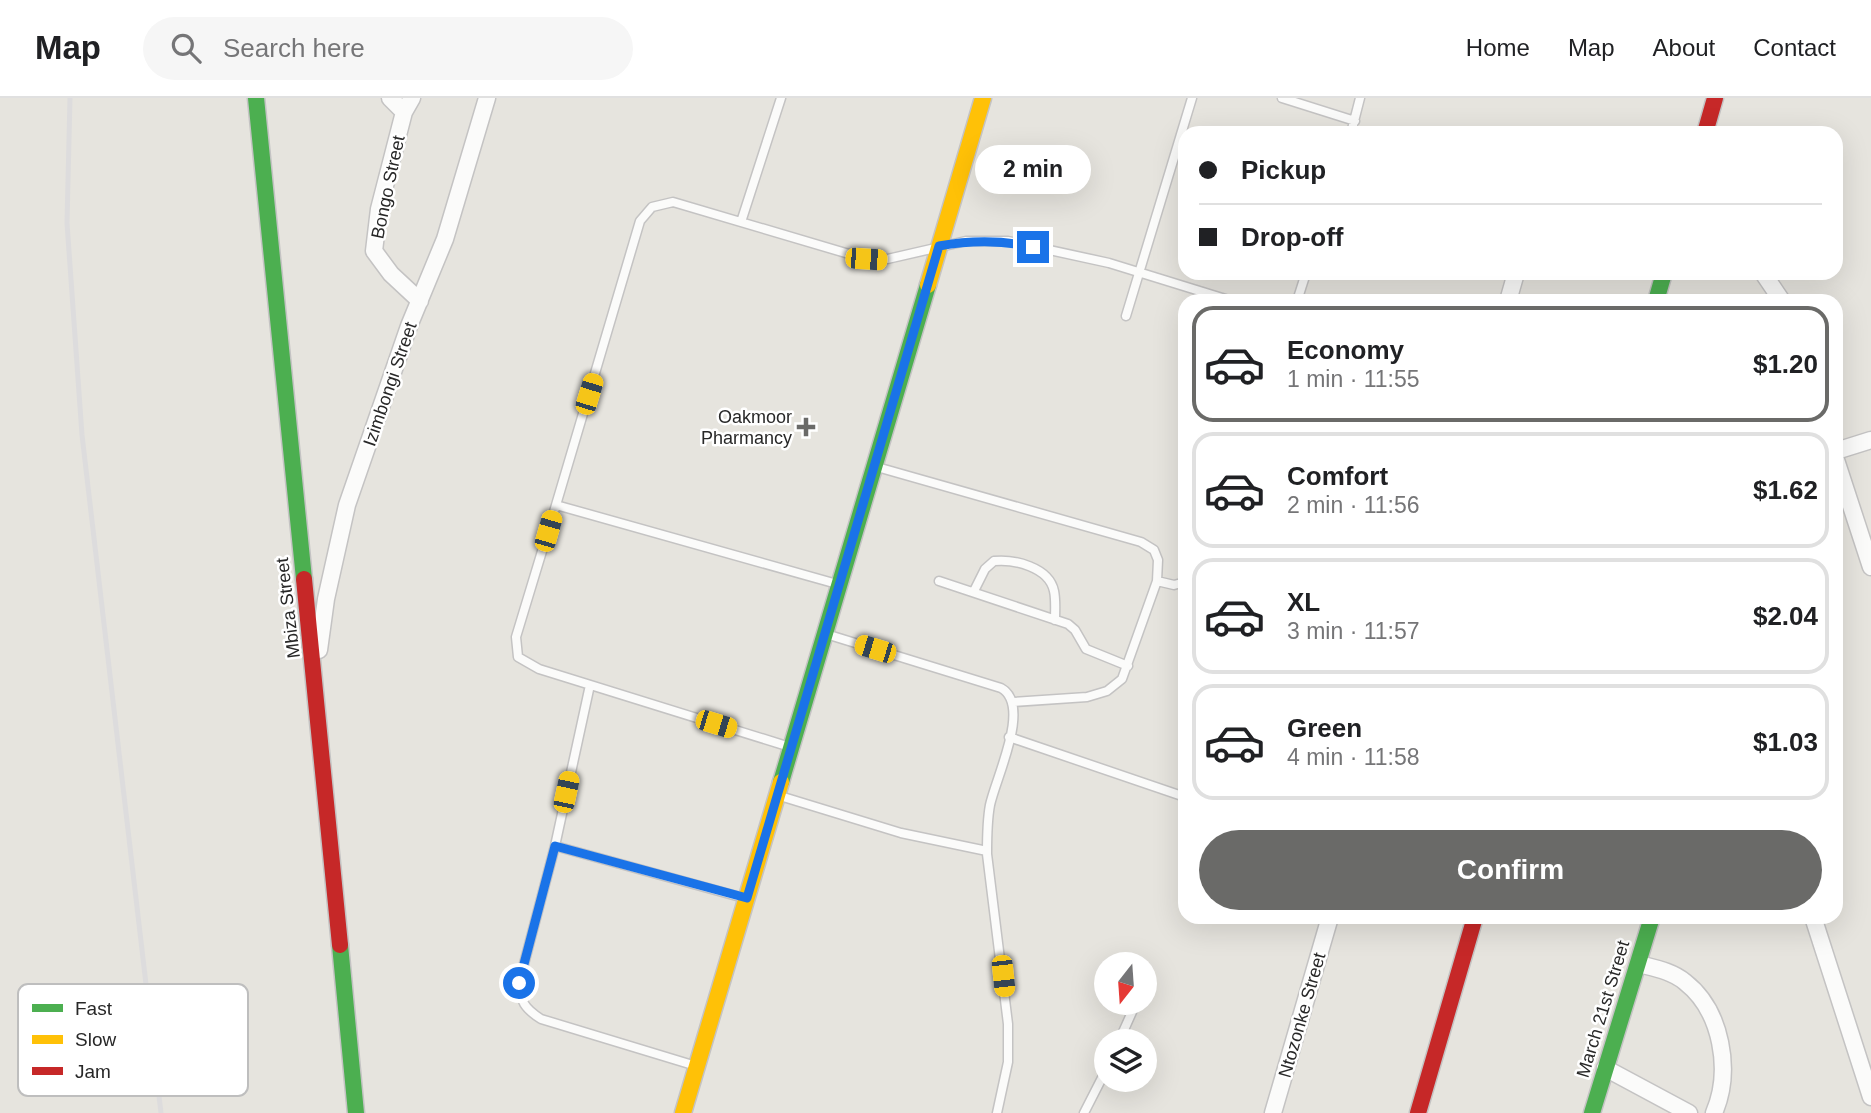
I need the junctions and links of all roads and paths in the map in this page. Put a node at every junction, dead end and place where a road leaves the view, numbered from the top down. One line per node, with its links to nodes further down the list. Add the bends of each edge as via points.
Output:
1 (256, 98): 36 (street, Mbiza Street)
2 (390, 98): 10 (street)
3 (486, 98): 20 (street, Izimbongi Street, via 445,239)
4 (781, 98): 16 (lane)
5 (983, 98): 17 (street)
6 (1192, 98): 12 (lane)
7 (1282, 98): 11 (lane)
8 (1360, 98): 11 (lane)
9 (1715, 98): 14 (street)
10 (408, 105): 20 (street, Bongo Street, via 379,209 374,251)
11 (1355, 121): 13 (lane)
12 (1183, 126)
13 (1353, 126)
14 (1707, 126)
15 (1178, 142): 18 (lane)
16 (741, 222): 17 (lane, via 866,259 883,260); 26 (lane, via 673,202 659,203 640,221)
17 (939, 246): 18 (lane, via 1008,242); 24 (street)
18 (1137, 272): 19 (lane); 21 (lane)
19 (1209, 294)
20 (420, 301): 36 (street, Izimbongi Street, via 347,505 326,598)
21 (1126, 316)
22 (1871, 440): 23 (street)
23 (1843, 450)
24 (874, 466): 29 (lane, via 1141,542 1154,550 1158,559); 31 (street)
25 (1843, 481): 27 (street)
26 (556, 505): 31 (lane); 37 (lane, via 516,637 516,652 539,669)
27 (1871, 567)
28 (939, 581): 32 (lane)
29 (1157, 581): 30 (lane); 35 (lane)
30 (1178, 583)
31 (839, 584): 34 (street)
32 (974, 591): 33 (lane); 33 (lane, via 993,561 1020,563 1051,582)
33 (1055, 620): 35 (lane, via 1075,630 1086,649)
34 (825, 634): 38 (lane, via 1001,688); 40 (street)
35 (1128, 666): 38 (lane, via 1122,679 1107,691)
36 (315, 676): 55 (street, Mbiza Street)
37 (590, 685): 40 (lane); 43 (lane)
38 (1014, 702): 39 (lane)
39 (1009, 737): 42 (lane); 44 (lane, via 991,804)
40 (791, 748): 41 (street)
41 (777, 795): 44 (lane, via 901,833); 45 (street)
42 (1178, 795)
43 (555, 846): 45 (lane); 51 (lane, via 519,983 526,1009 541,1019)
44 (987, 851): 57 (lane, via 1009,1034)
45 (747, 898): 51 (street)
46 (1328, 924): 59 (street, Ntozonke Street)
47 (1473, 924): 60 (street)
48 (1650, 924): 50 (street, March 21st Street)
49 (1815, 924): 54 (street)
50 (1639, 964): 52 (street, March 21st Street); 63 (street, via 1682,979 1710,1015 1724,1066)
51 (697, 1067): 56 (street)
52 (1605, 1068): 61 (street, March 21st Street); 62 (street)
53 (1095, 1092): 58 (lane)
54 (1871, 1097)
55 (356, 1113)
56 (684, 1113)
57 (997, 1113)
58 (1084, 1113)
59 (1273, 1113)
60 (1418, 1113)
61 (1591, 1113)
62 (1689, 1113)
63 (1714, 1113)

